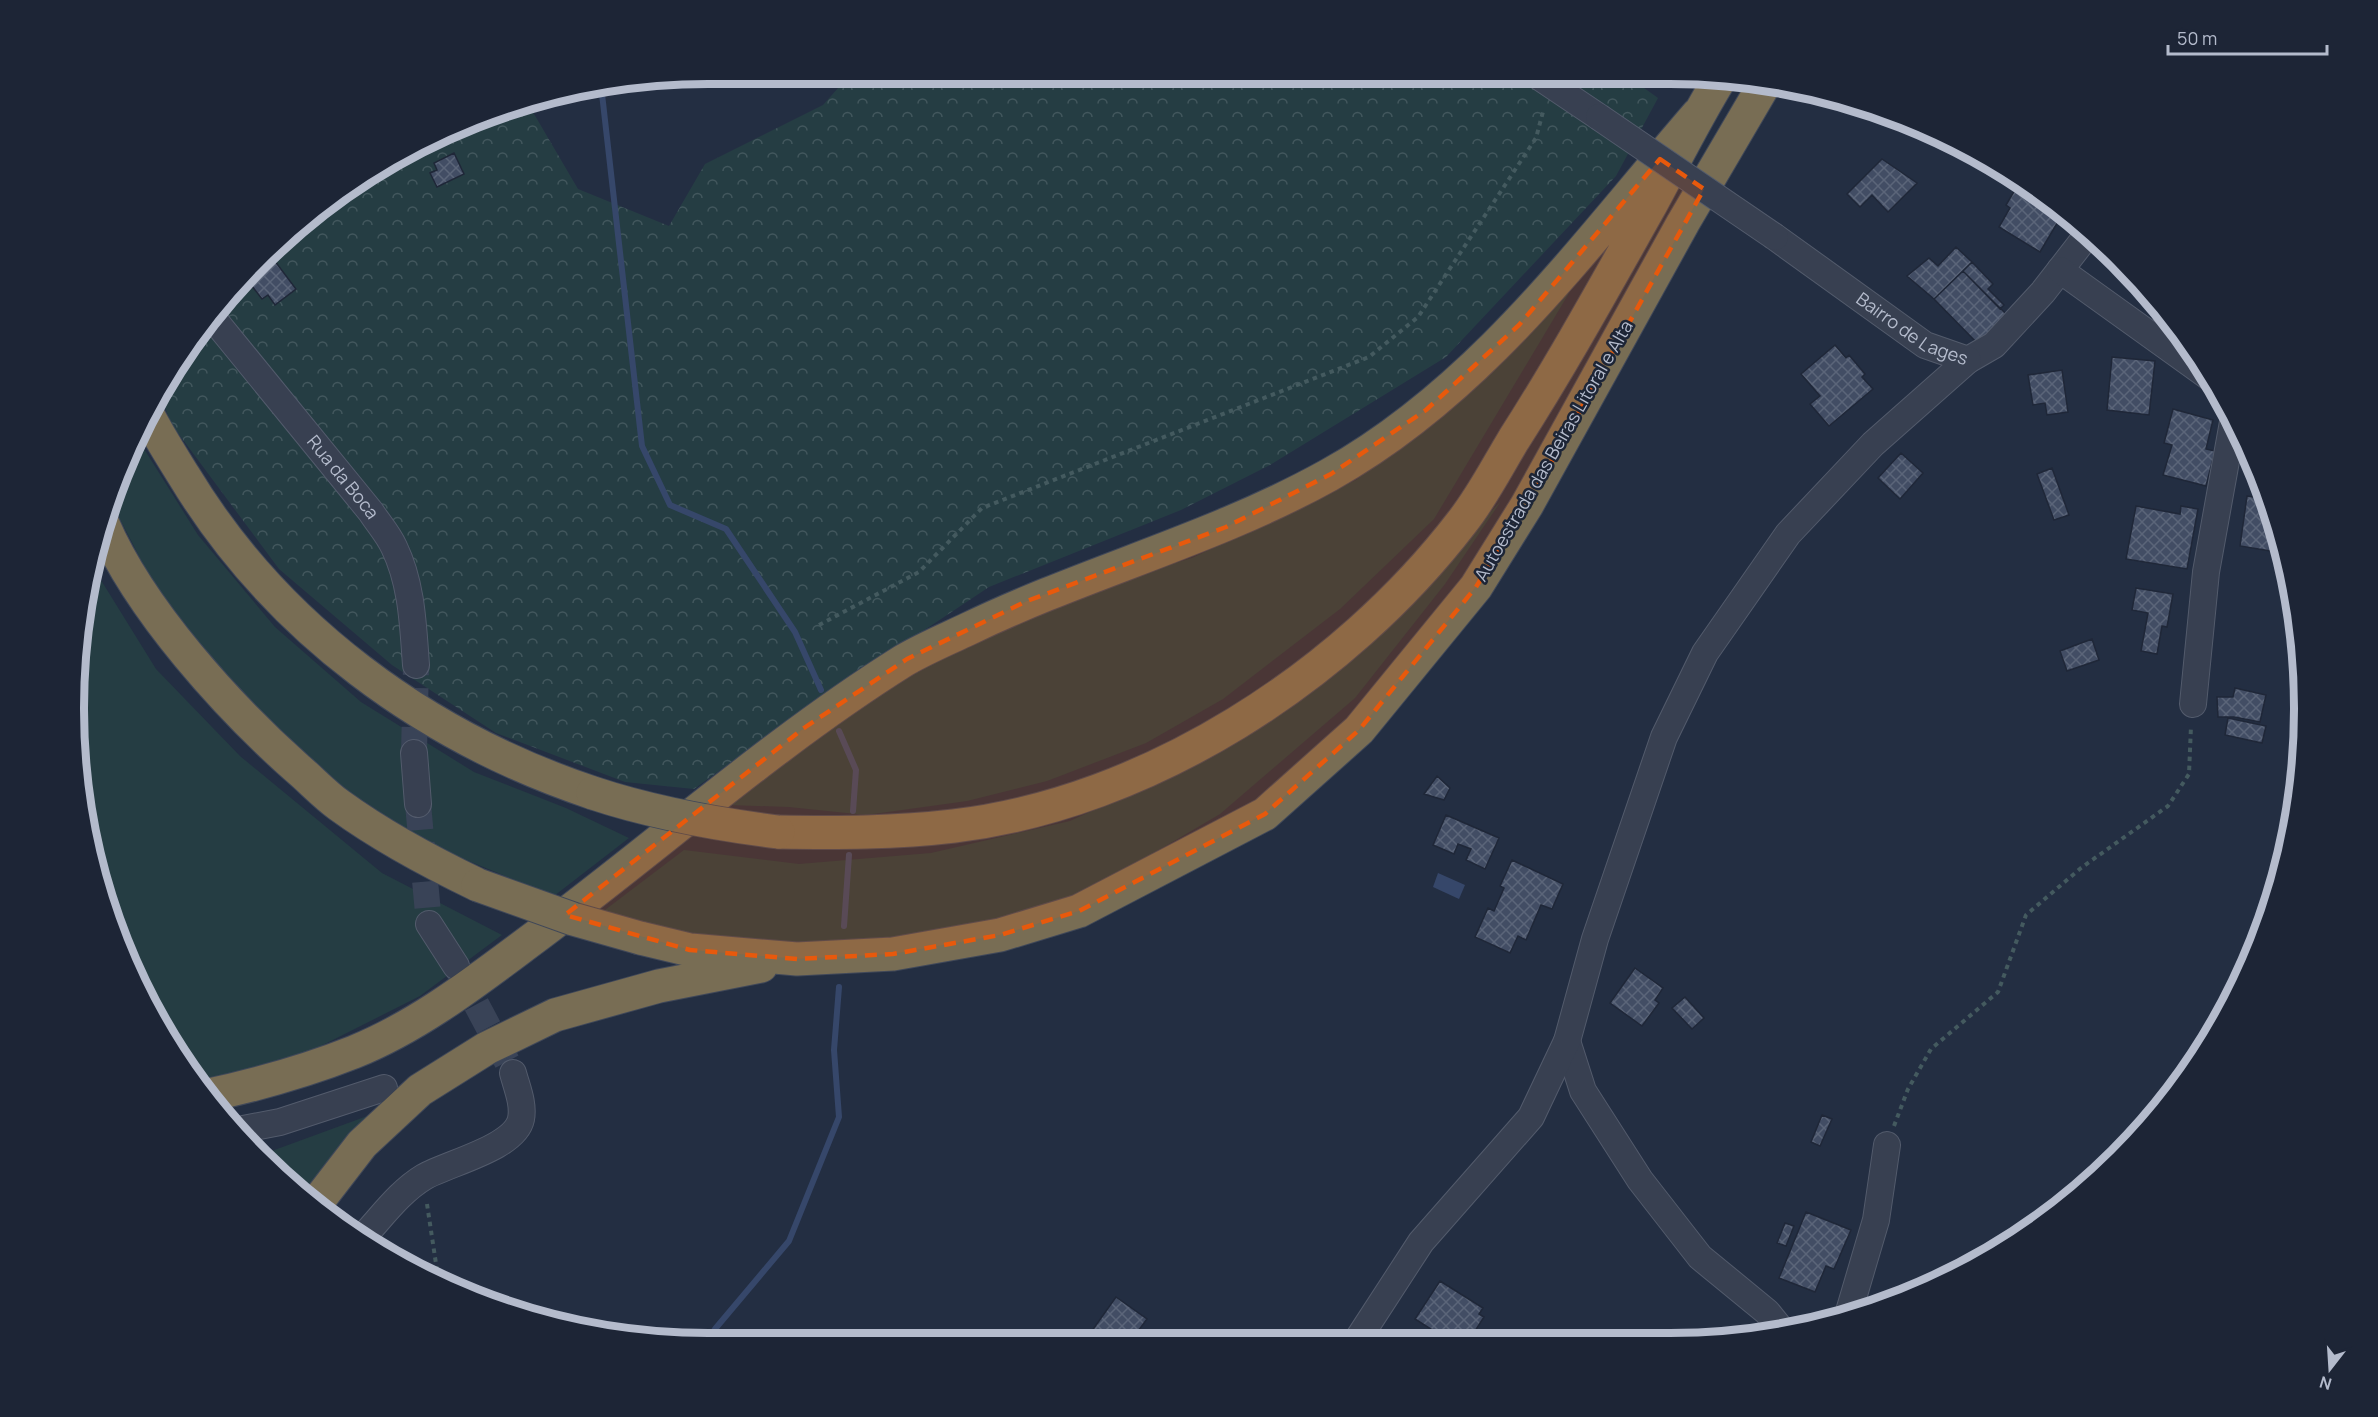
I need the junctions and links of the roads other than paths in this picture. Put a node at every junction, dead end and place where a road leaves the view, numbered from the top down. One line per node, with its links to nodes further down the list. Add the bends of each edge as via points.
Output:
1 (1551, 84): 8 (street, Bairro de Lages, bridge, via 1925,345)
2 (1716, 86): 4 (highway, Autoestrada das Beiras Litoral e Alta)
3 (1761, 91): 18 (highway, Autoestrada das Beiras Litoral e Alta, via 1527,505 1476,587 1359,730 1308,776 1265,814 1079,911 1000,935 893,954)
4 (1698, 114): 10 (highway, Autoestrada das Beiras Litoral e Alta, bridge, via 1562,364 1462,522 1372,623 1264,706 1194,749 1114,785 1036,810 956,826 866,833 778,832 710,823 628,805 554,780 474,744 404,703 339,655 272,594 209,517); 23 (highway, via 1591,245 1519,325 1426,410 1341,468 1226,527 1027,601 907,658 804,728 628,868 436,1009 357,1051 263,1084)
5 (2083, 241): 6 (street, Bairro de Lages)
6 (2060, 270): 8 (street, Bairro de Lages, via 1994,345); 9 (street)
7 (217, 323): 13 (street, Rua da Boca, via 371,512 393,545 410,597)
8 (1968, 360): 20 (street, via 1873,444 1788,534 1705,653 1664,736 1595,939)
9 (2189, 362)
10 (153, 423)
11 (2231, 434): 14 (street, via 2206,572)
12 (109, 534): 18 (highway, Autoestrada das Beiras Litoral e Alta, bridge, via 152,607 210,680 266,740 339,805 411,853 478,885 640,938 690,950)
13 (416, 666)
14 (2193, 704)
15 (414, 753): 16 (street)
16 (418, 804)
17 (429, 924): 19 (street)
18 (797, 959): 26 (highway, via 659,986 555,1015 487,1048 420,1090 362,1144)
19 (456, 966)
20 (1567, 1041): 29 (street, via 1583,1091 1640,1180 1700,1257); 30 (street, via 1531,1117 1421,1242)
21 (513, 1073): 27 (street, via 521,1104 521,1120 513,1134 424,1177)
22 (384, 1088): 24 (street, via 280,1122)
23 (217, 1094)
24 (247, 1128)
25 (1887, 1144): 28 (street, via 1876,1220)
26 (321, 1198)
27 (368, 1232)
28 (1851, 1306)
29 (1776, 1324)
30 (1362, 1333)

